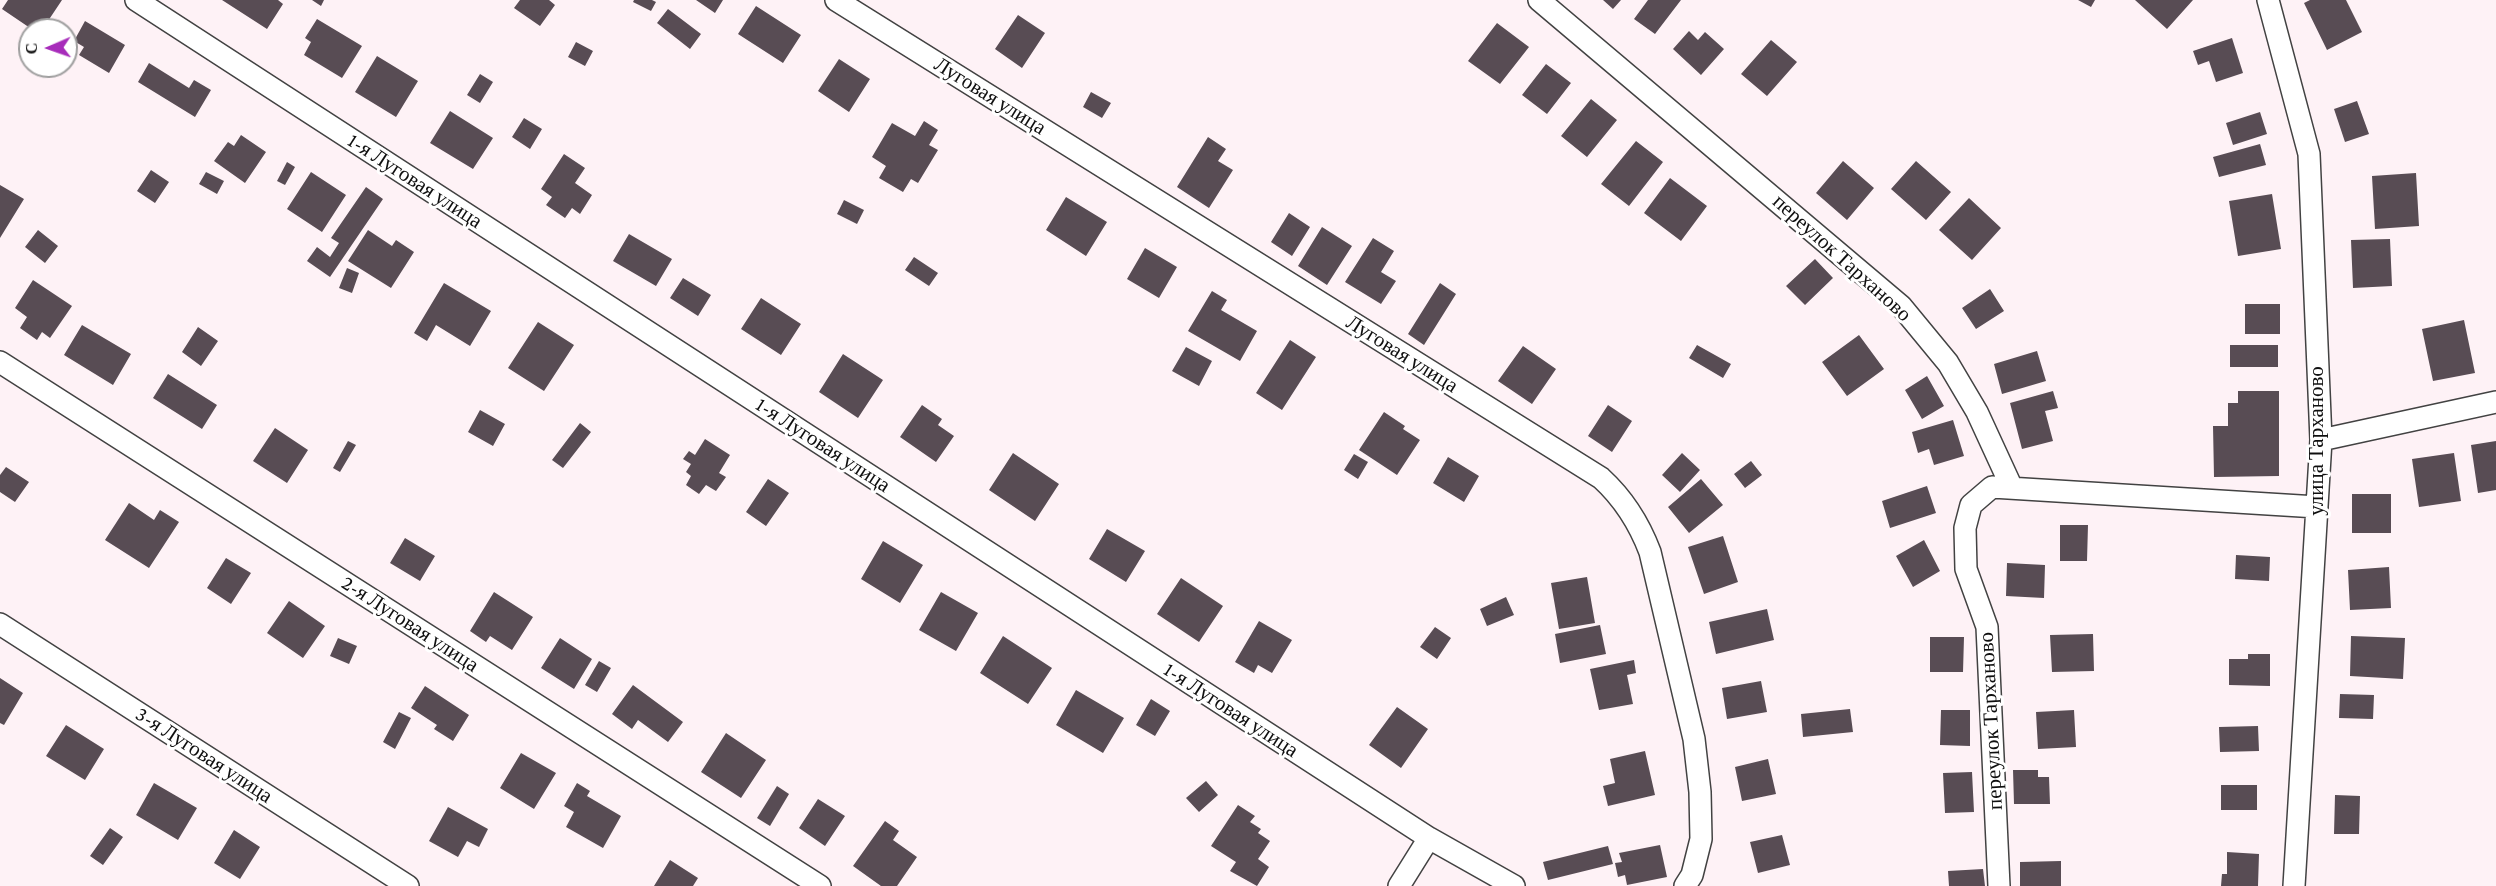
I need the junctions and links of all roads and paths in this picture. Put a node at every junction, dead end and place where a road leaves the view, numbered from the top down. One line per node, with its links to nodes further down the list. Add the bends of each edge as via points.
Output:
1 (136, 0): 11 (street, 1-я Луговая улица)
2 (836, 0): 12 (street, Луговая улица, via 1601,478 1618,493 1641,529 1650,552 1694,739 1701,839)
3 (1539, 0): 8 (street, переулок Тарханово, via 1901,306 1948,363 1977,411)
4 (2268, 0): 7 (street, улица Тарханово, via 2309,154)
5 (0, 362): 14 (street, 2-я Луговая улица)
6 (2496, 402): 7 (street)
7 (2321, 440): 9 (street, улица Тарханово)
8 (2012, 488): 9 (street); 17 (street, переулок Тарханово, via 1992,487 1971,505 1965,528 1966,569 1987,627)
9 (2317, 507): 18 (street, улица Тарханово)
10 (0, 624): 13 (street, 3-я Луговая улица)
11 (1429, 838): 15 (street); 16 (street, 1-я Луговая улица)
12 (1693, 882)
13 (408, 886)
14 (820, 886)
15 (1399, 886)
16 (1514, 886)
17 (1999, 886)
18 (2294, 886)

